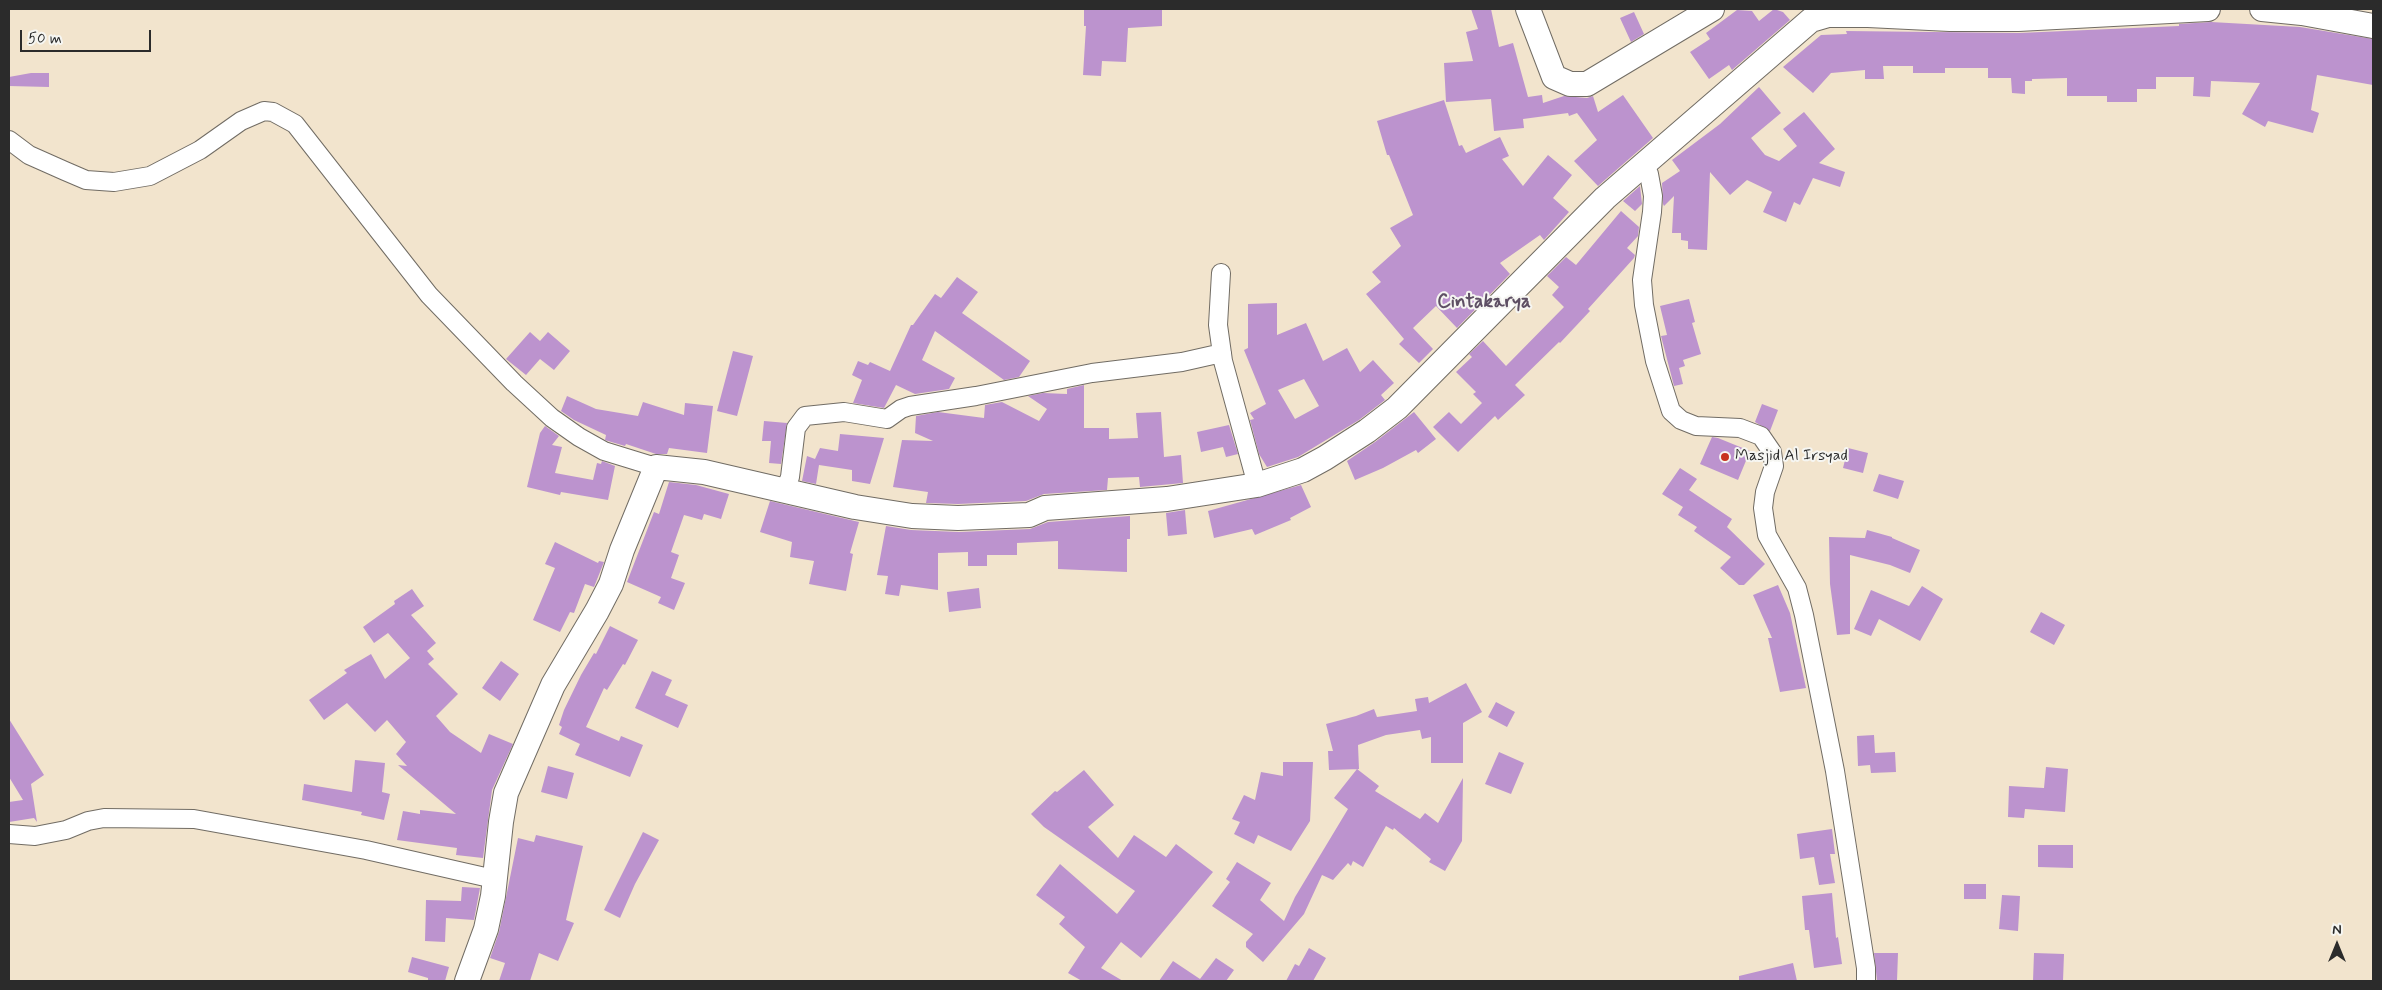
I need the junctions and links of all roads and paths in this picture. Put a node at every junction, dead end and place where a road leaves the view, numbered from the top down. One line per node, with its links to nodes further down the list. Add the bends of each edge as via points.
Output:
1 (1528, 9): 2 (street, via 1554,77 1570,84 1587,84)
2 (1712, 9)
3 (2208, 9): 6 (street)
4 (2262, 9): 7 (street)
5 (1802, 14): 6 (street, via 1868,14 1950,20); 10 (street)
6 (2054, 14)
7 (2345, 14): 8 (street)
8 (2373, 26)
9 (9, 140): 13 (street, via 29,155 86,180 114,182 150,176 200,150 241,120 264,111 274,112 295,124 429,295 514,383 552,418 604,452)
10 (1644, 164): 14 (street, via 1605,198 1397,408 1325,458 1303,470); 19 (street, via 1653,196 1642,280 1644,305 1655,361 1671,411 1681,420 1696,426 1740,428 1761,436 1772,452 1774,466 1764,500 1767,535 1798,588 1804,615 1835,771)
11 (1221, 273): 12 (street, via 1218,325)
12 (1222, 353): 14 (street); 15 (street, via 910,406 887,419 844,412 805,416 796,428 790,477)
13 (656, 467): 15 (street, via 687,469); 17 (street, via 611,584 553,685 515,768 506,793)
14 (1257, 485): 15 (street, via 1167,499 1045,508 1029,515 976,518 912,516 855,507)
15 (785, 490)
16 (9, 834): 17 (street, via 35,836 104,818 194,819 366,850)
17 (494, 879): 18 (street, via 486,929)
18 (467, 981)
19 (1866, 981)

